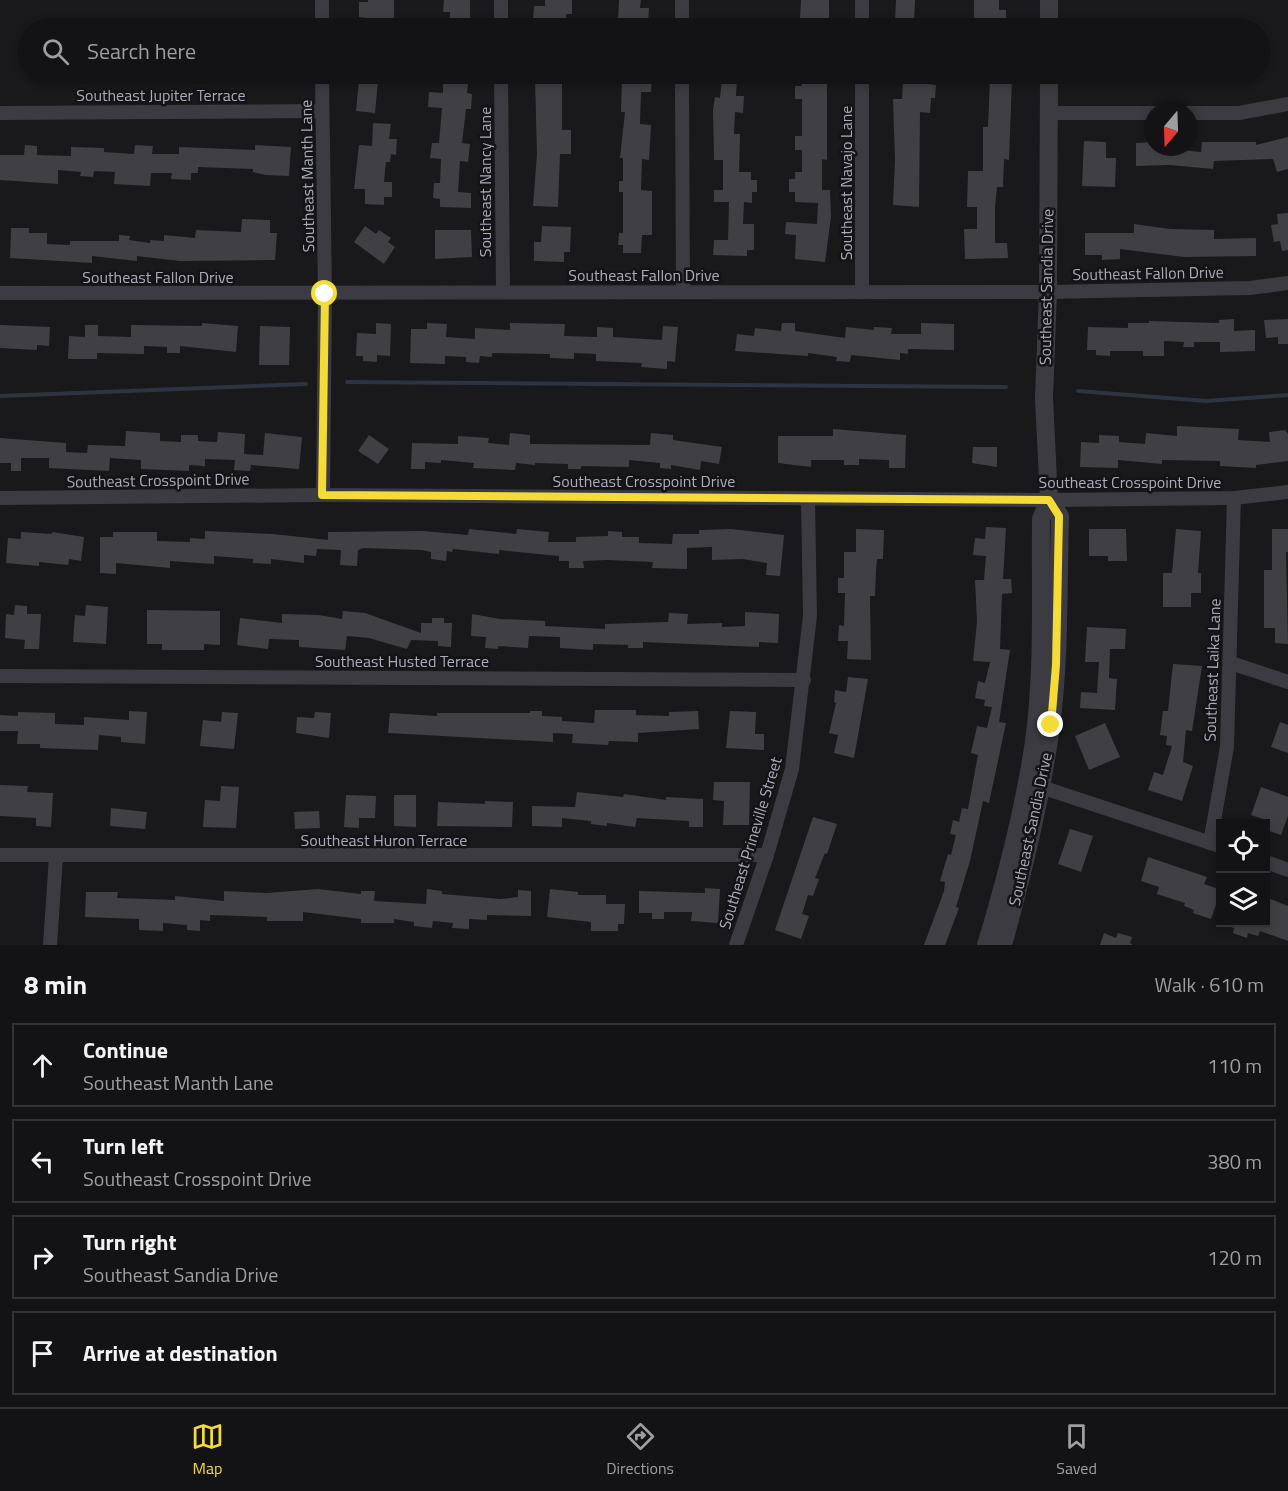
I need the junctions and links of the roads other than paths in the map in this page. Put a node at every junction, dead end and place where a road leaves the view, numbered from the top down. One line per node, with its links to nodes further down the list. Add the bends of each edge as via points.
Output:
1 (322, 0): 6 (street)
2 (501, 0): 7 (street)
3 (682, 0): 8 (street)
4 (862, 0): 9 (street)
5 (1049, 0): 10 (street)
6 (322, 18)
7 (501, 18)
8 (682, 18)
9 (862, 18)
10 (1049, 18)
11 (321, 84): 17 (street, Southeast Manth Lane)
12 (501, 84): 23 (street, Southeast Nancy Lane)
13 (682, 84): 24 (street)
14 (862, 84): 25 (street, Southeast Navajo Lane)
15 (1048, 84): 19 (street, Southeast Sandia Drive)
16 (1288, 104): 21 (street, via 1239,113)
17 (321, 111): 18 (street, Southeast Jupiter Terrace); 28 (street, Southeast Manth Lane)
18 (0, 113)
19 (1048, 113): 20 (street); 26 (street, Southeast Sandia Drive)
20 (1144, 113)
21 (1198, 113)
22 (1288, 283): 26 (street, Southeast Fallon Drive, via 1250,288)
23 (503, 291): 24 (street, Southeast Fallon Drive); 28 (street, Southeast Fallon Drive)
24 (683, 291): 25 (street, Southeast Fallon Drive)
25 (862, 291): 26 (street, Southeast Fallon Drive)
26 (1048, 292): 34 (street, Southeast Sandia Drive, via 1044,398)
27 (0, 293): 28 (street, Southeast Fallon Drive)
28 (325, 294): 30 (street, Southeast Manth Lane)
29 (1288, 492): 32 (street, Southeast Crosspoint Drive)
30 (322, 495): 31 (street, Southeast Crosspoint Drive); 33 (street, Southeast Crosspoint Drive)
31 (0, 498)
32 (1234, 498): 34 (street, Southeast Crosspoint Drive); 35 (street, Southeast Laika Lane)
33 (808, 499): 34 (street, Southeast Crosspoint Drive); 37 (street, Southeast Prineville Street, via 810,616)
34 (1049, 500): 39 (street, Southeast Sandia Drive, via 1041,519)
35 (1231, 663): 38 (street); 40 (street, Southeast Laika Lane, via 1227,747)
36 (0, 676): 37 (street, Southeast Husted Terrace)
37 (804, 680): 42 (street, Southeast Prineville Street, via 792,769)
38 (1288, 682)
39 (1034, 784): 40 (street); 48 (street, Southeast Sandia Drive); 49 (street, Southeast Sandia Drive, via 1026,861)
40 (1215, 844)
41 (0, 855): 43 (street, Southeast Huron Terrace)
42 (767, 855): 43 (street, Southeast Huron Terrace); 47 (street, Southeast Prineville Street)
43 (56, 857): 46 (street)
44 (1270, 863): 45 (street)
45 (1288, 870)
46 (50, 945)
47 (736, 945)
48 (986, 945)
49 (1003, 945)

